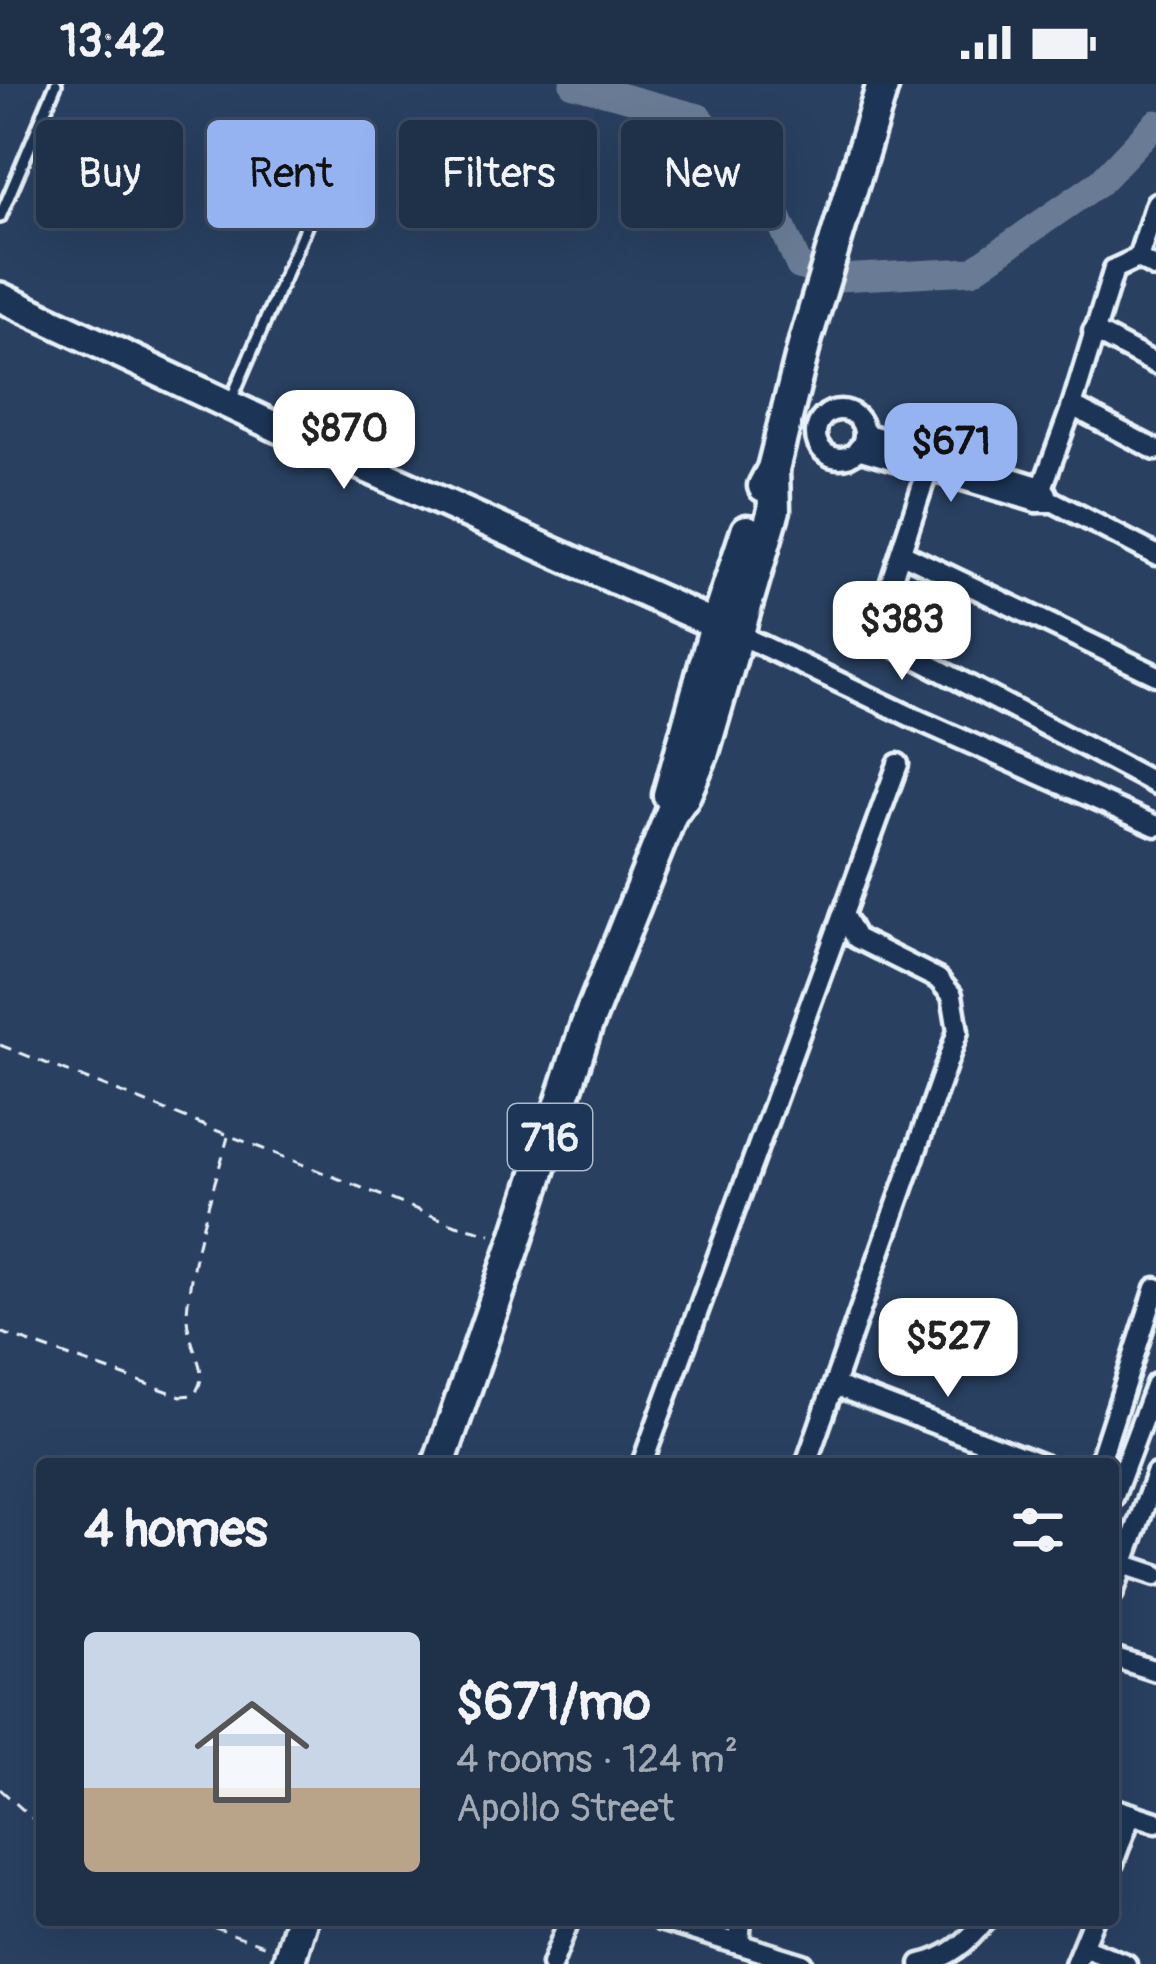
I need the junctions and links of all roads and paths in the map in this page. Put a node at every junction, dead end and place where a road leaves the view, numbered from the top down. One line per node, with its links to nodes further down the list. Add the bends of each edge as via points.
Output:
1 (56, 84): 4 (lane)
2 (883, 84): 12 (main road, 716)
3 (1156, 203): 6 (street)
4 (0, 217)
5 (305, 228): 10 (lane)
6 (1147, 263): 8 (street, via 1114,269)
7 (0, 296): 10 (street)
8 (1093, 331): 9 (street); 11 (street)
9 (1156, 364)
10 (229, 405): 20 (street)
11 (1072, 406): 15 (street); 17 (street)
12 (785, 418): 13 (street); 20 (main road, 716, via 754,506)
13 (817, 426): 14 (street, via 824,452 842,458); 14 (street, via 829,412 848,411 862,424)
14 (861, 441): 16 (street)
15 (1156, 450)
16 (931, 462): 17 (street); 18 (street)
17 (1044, 497): 19 (street)
18 (902, 553): 21 (street); 23 (street, via 877,637)
19 (1156, 555)
20 (727, 630): 24 (street); 28 (main road, 716, via 703,752 586,1027)
21 (1156, 675)
22 (898, 764): 25 (street)
23 (1156, 784)
24 (1156, 826)
25 (843, 914): 32 (street, via 856,938 938,979 952,995 958,1031); 34 (street)
26 (0, 1046): 27 (path)
27 (229, 1134): 28 (path, via 456,1225); 30 (path, via 190,1283 187,1319 202,1376 195,1395)
28 (517, 1238): 33 (main road, 716)
29 (1155, 1294): 37 (street)
30 (0, 1332)
31 (1156, 1384): 39 (street)
32 (836, 1386): 35 (street); 36 (street)
33 (441, 1458)
34 (644, 1458)
35 (812, 1458)
36 (1026, 1458)
37 (1101, 1458)
38 (1156, 1475): 40 (street)
39 (1119, 1482)
40 (1123, 1564): 41 (street); 42 (street)
41 (1156, 1575)
42 (1119, 1576)
43 (1119, 1659): 44 (street)
44 (1156, 1672)
45 (0, 1789): 47 (path)
46 (1122, 1811): 48 (street)
47 (36, 1822)
48 (1156, 1822)
49 (216, 1926): 56 (path)
50 (567, 1926): 58 (street)
51 (680, 1926): 55 (street)
52 (740, 1926): 55 (street)
53 (980, 1926): 60 (street, via 968,1942)
54 (1091, 1926): 57 (street)
55 (739, 1944): 59 (street)
56 (293, 1946)
57 (1079, 1956): 61 (street)
58 (552, 1964)
59 (803, 1964)
60 (921, 1964)
61 (1126, 1964)

